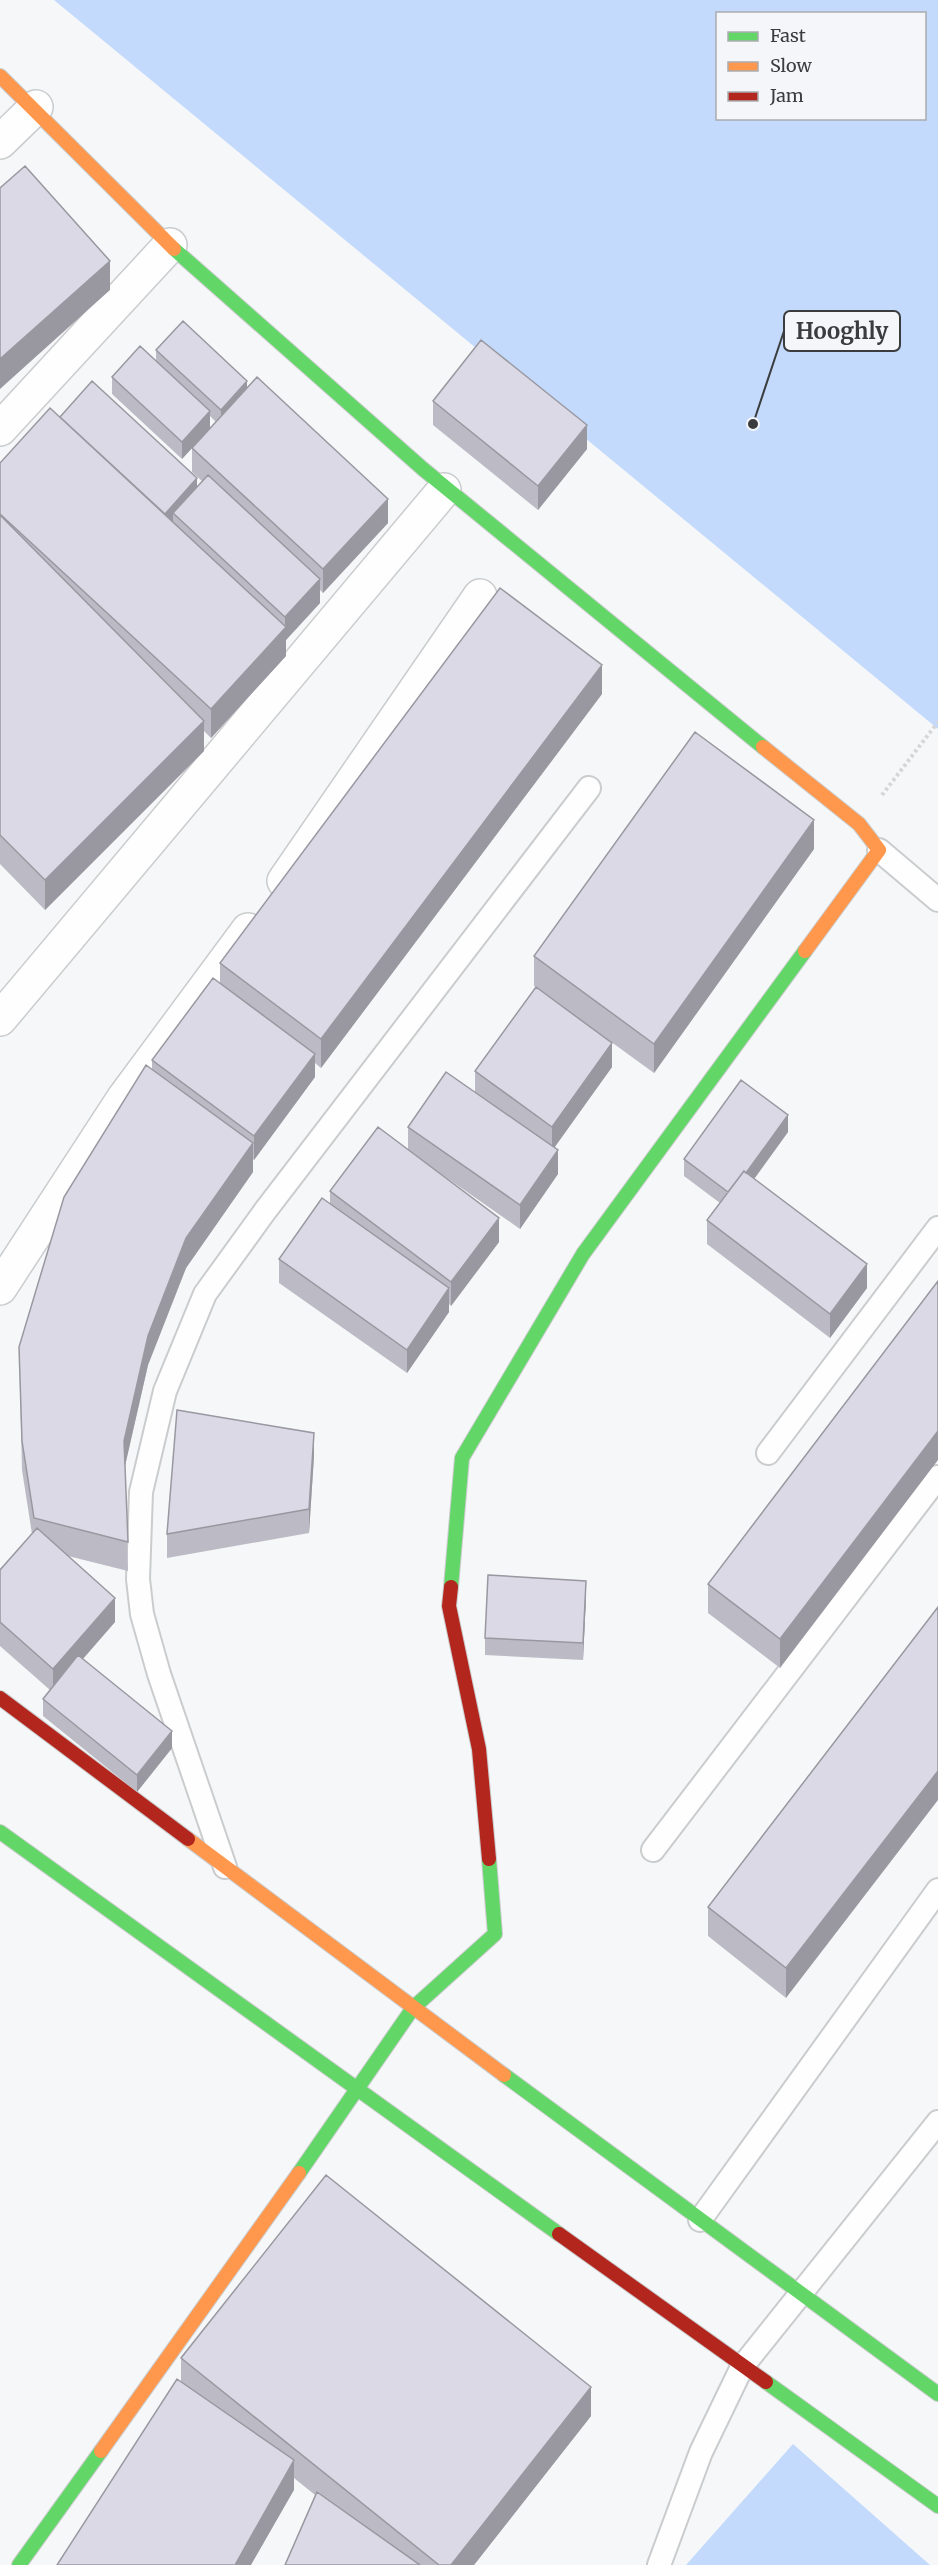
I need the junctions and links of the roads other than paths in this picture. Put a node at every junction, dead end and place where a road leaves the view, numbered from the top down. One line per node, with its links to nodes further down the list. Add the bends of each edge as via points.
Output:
1 (0, 76): 2 (street)
2 (36, 107): 3 (street); 4 (street)
3 (0, 142)
4 (170, 245): 5 (street); 6 (street)
5 (0, 429)
6 (444, 490): 9 (street, via 859,824); 11 (street)
7 (480, 596): 13 (street, via 279,887 123,1099)
8 (589, 788): 19 (lane, via 205,1294 165,1391 141,1492 138,1579 142,1614)
9 (879, 850): 10 (lane); 21 (street, via 583,1254 462,1458 448,1606 479,1749 495,1934)
10 (938, 900)
11 (0, 1019)
12 (938, 1228): 14 (lane)
13 (0, 1288)
14 (768, 1453)
15 (938, 1477): 18 (lane)
16 (0, 1698): 19 (street)
17 (0, 1832): 22 (street)
18 (653, 1850)
19 (225, 1867): 21 (street)
20 (938, 1890): 24 (lane)
21 (413, 2008): 22 (street); 24 (street)
22 (358, 2090): 26 (street); 29 (street)
23 (938, 2122): 25 (lane)
24 (700, 2220): 25 (street)
25 (800, 2293): 26 (lane); 27 (street)
26 (742, 2367): 28 (street); 30 (lane, via 701,2452)
27 (938, 2394)
28 (938, 2506)
29 (19, 2565)
30 (659, 2565)

